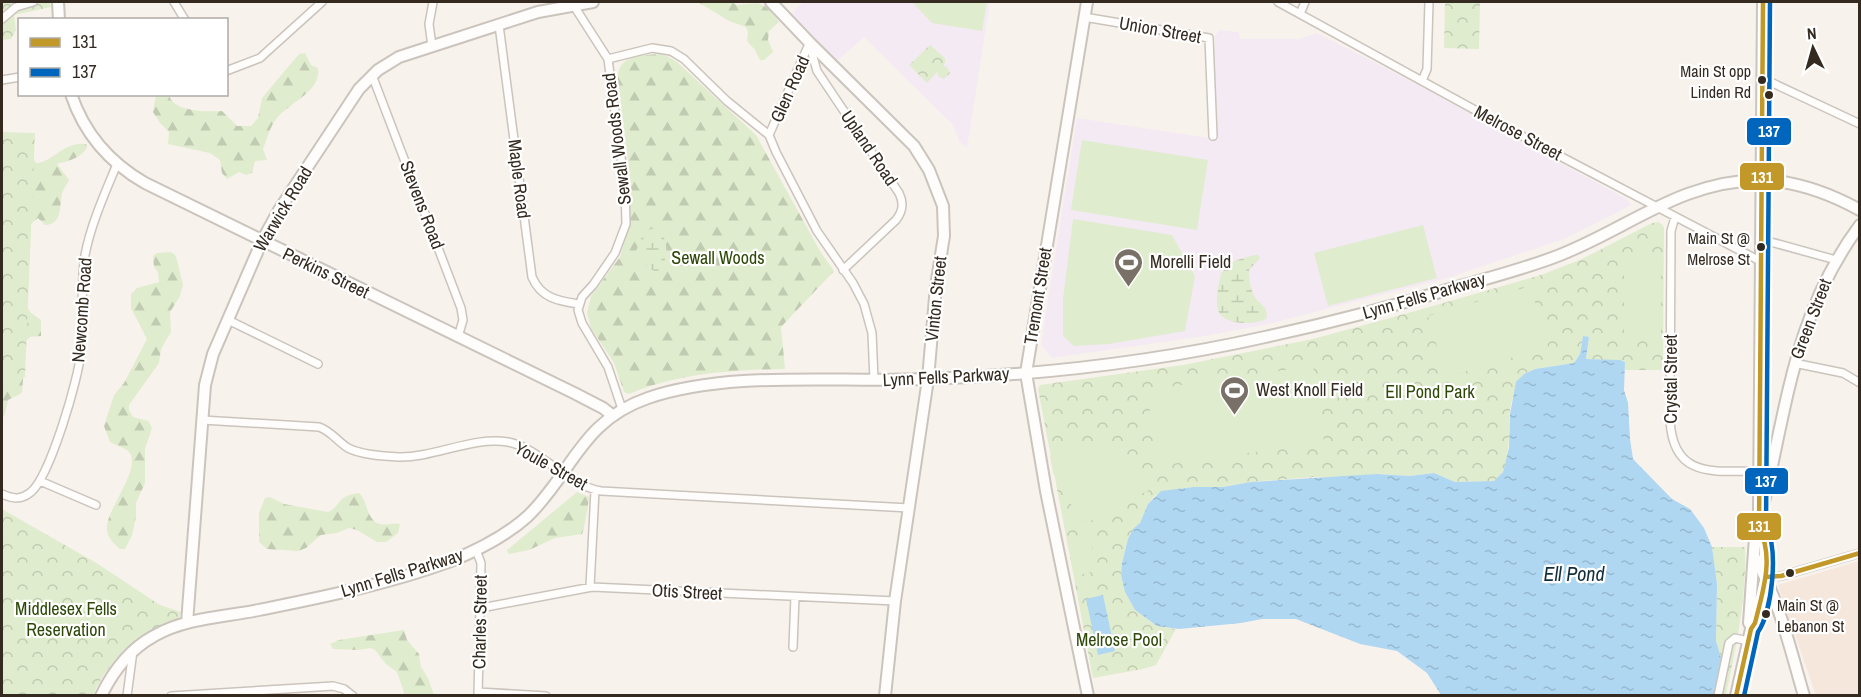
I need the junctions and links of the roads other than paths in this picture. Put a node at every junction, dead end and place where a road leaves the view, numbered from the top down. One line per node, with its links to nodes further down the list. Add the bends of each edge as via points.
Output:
1 (33, 2): 19 (street, via 16,7)
2 (58, 2): 17 (main road)
3 (174, 2): 18 (street)
4 (322, 2): 24 (street, via 260,58)
5 (433, 2): 22 (street, via 429,24)
6 (592, 2): 14 (main road, Warwick Road)
7 (771, 2): 21 (main road, Vinton Street)
8 (1087, 2): 16 (main road, Tremont Street)
9 (1278, 2): 15 (street, Melrose Street)
10 (1305, 2): 15 (street)
11 (1429, 2): 29 (street, via 1427,69)
12 (1763, 2): 27 (main road)
13 (557, 4): 14 (main road, Warwick Road); 20 (main road, Warwick Road)
14 (574, 6): 23 (street)
15 (1300, 14): 29 (street, Melrose Street)
16 (1084, 17): 33 (street, Union Street, via 1210,38); 50 (main road, Tremont Street)
17 (59, 18)
18 (184, 18)
19 (2, 19)
20 (498, 25): 22 (main road, Warwick Road); 45 (street, Maple Road, via 532,277 547,296)
21 (810, 44): 32 (street, Glen Road); 44 (street, Upland Road, via 817,71 902,201 896,220); 51 (main road, Vinton Street, via 914,146 939,191 944,227)
22 (432, 46): 25 (main road, Warwick Road, via 392,60)
23 (608, 59): 32 (street, Sewall Woods Road, via 652,48 671,51); 45 (street, Sewall Woods Road, via 625,187 626,224 608,266)
24 (228, 69)
25 (372, 75): 41 (main road, Warwick Road, via 349,103); 47 (street, Stevens Road, via 461,308 463,320)
26 (18, 77): 28 (street)
27 (1762, 78): 31 (street); 35 (main road)
28 (2, 80)
29 (1422, 81): 36 (street, Melrose Street)
30 (72, 96): 34 (main road, Perkins Street, via 94,138)
31 (1860, 124)
32 (770, 135): 44 (street, Sewall Woods Road, via 816,231)
33 (1212, 136)
34 (117, 164): 41 (main road, Perkins Street, via 162,192); 60 (street, Newcomb Road, via 85,255 81,352 75,386)
35 (1761, 180): 36 (main road, Lynn Fells Parkway, via 1714,185); 37 (main road, Lynn Fells Parkway, via 1810,188); 40 (main road)
36 (1656, 207): 38 (street, Melrose Street); 50 (main road, Lynn Fells Parkway, via 1548,260 1326,323 1181,353)
37 (1860, 210)
38 (1675, 217): 43 (street, Melrose Street); 58 (street, Crystal Street, via 1671,231 1670,397 1674,445 1685,460 1702,470)
39 (1860, 225): 42 (main road, Green Street)
40 (1761, 239): 42 (street); 43 (main road)
41 (261, 241): 46 (main road, Warwick Road); 47 (main road, Perkins Street)
42 (1836, 260): 48 (main road, Green Street, via 1813,307)
43 (1760, 261): 57 (main road)
44 (843, 270): 52 (street, Sewall Woods Road, via 858,291 870,322)
45 (579, 304): 54 (street, via 582,323 608,367)
46 (228, 320): 49 (street); 55 (main road, Warwick Road, via 207,372)
47 (458, 337): 54 (main road, Perkins Street)
48 (1794, 363): 53 (street, via 1840,372); 56 (main road, Green Street)
49 (318, 364)
50 (1026, 373): 51 (main road, Lynn Fells Parkway); 86 (main road, Tremont Street)
51 (928, 379): 52 (main road, Lynn Fells Parkway); 64 (main road, Vinton Street)
52 (874, 380): 54 (main road, Lynn Fells Parkway, via 718,383 665,393)
53 (1860, 383)
54 (617, 412): 59 (main road, Lynn Fells Parkway, via 592,434)
55 (202, 420): 59 (street, Youle Street, via 318,427 354,450 398,457 506,442 531,452); 74 (main road, Warwick Road)
56 (1782, 422): 57 (main road, via 1774,436); 65 (main road, Green Street)
57 (1759, 441): 58 (main road)
58 (1759, 471): 65 (main road)
59 (562, 473): 61 (street, Youle Street); 66 (main road, Lynn Fells Parkway, via 528,516)
60 (40, 481): 62 (street, via 23,497); 63 (street)
61 (595, 490): 64 (street, Youle Street); 70 (street)
62 (2, 494)
63 (96, 505)
64 (909, 507): 72 (main road, Vinton Street)
65 (1759, 526): 68 (main road); 69 (main road, via 1764,538)
66 (476, 550): 73 (street, Charles Street, via 481,563); 74 (main road, Lynn Fells Parkway, via 361,588)
67 (1860, 553): 69 (street)
68 (1754, 556): 69 (main road); 75 (main road)
69 (1766, 577): 75 (main road); 89 (main road)
70 (590, 587): 71 (street, Otis Street); 73 (street, Otis Street)
71 (795, 597): 72 (street, Otis Street); 77 (street)
72 (895, 601): 85 (main road, Vinton Street)
73 (481, 608): 79 (street, Charles Street)
74 (187, 623): 78 (main road, Lynn Fells Parkway, via 154,636)
75 (1751, 629): 76 (main road)
76 (1748, 641): 87 (street, via 1735,639 1729,643); 88 (main road)
77 (793, 647)
78 (133, 651): 80 (main road, Lynn Fells Parkway); 81 (street)
79 (478, 694): 84 (street)
80 (101, 696)
81 (127, 696)
82 (171, 696): 83 (street, via 333,686)
83 (353, 696)
84 (546, 696)
85 (885, 696)
86 (1088, 696)
87 (1718, 696)
88 (1736, 696)
89 (1804, 696)

